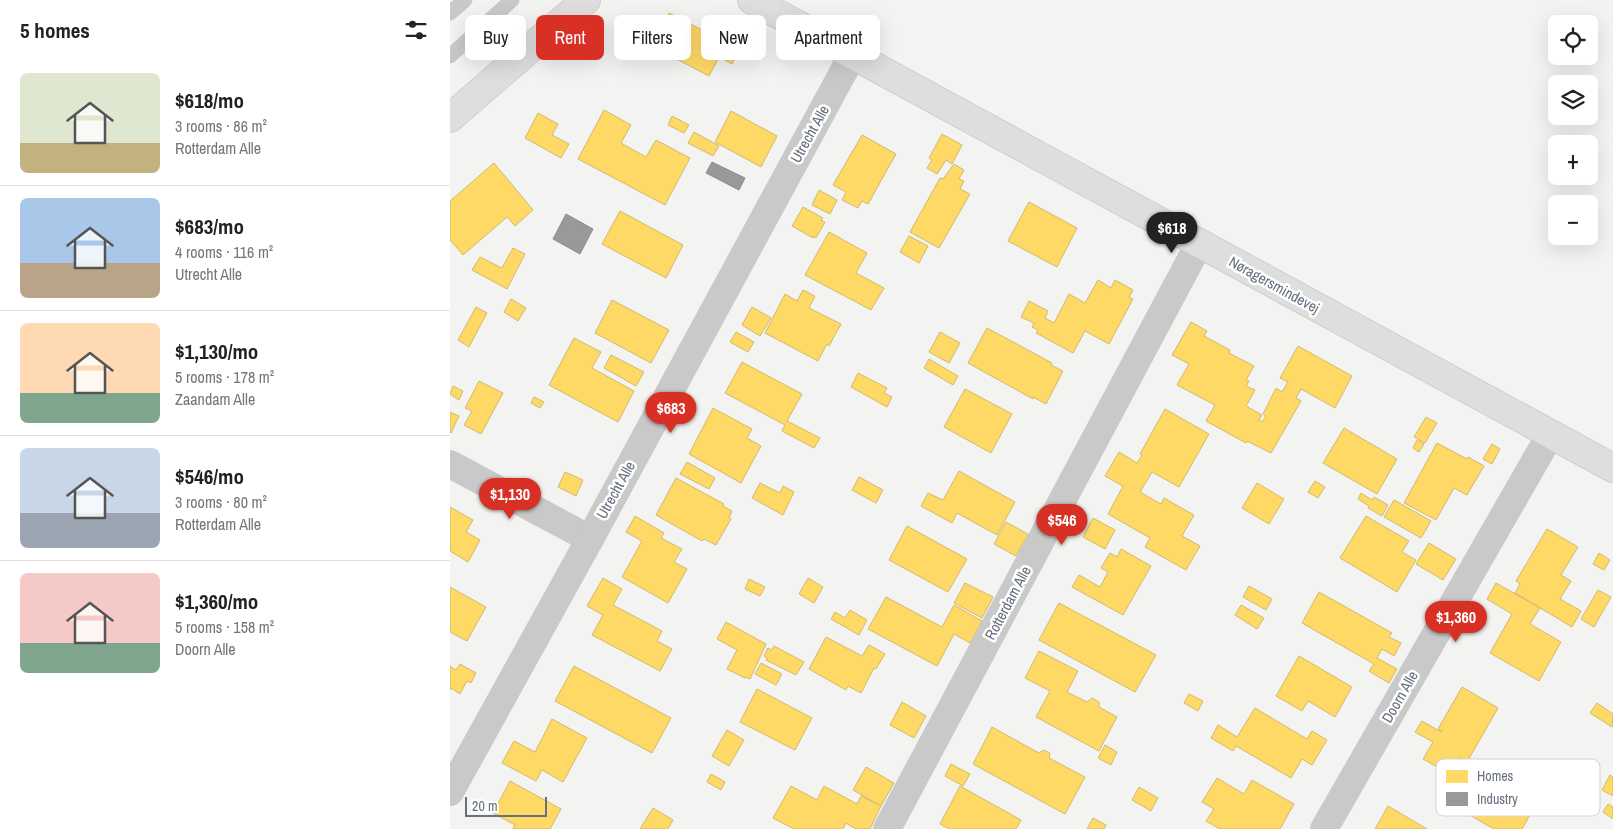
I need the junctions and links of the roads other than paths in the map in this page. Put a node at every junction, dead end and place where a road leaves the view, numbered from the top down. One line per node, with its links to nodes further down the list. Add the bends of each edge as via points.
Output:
1 (465, 0): 5 (lane)
2 (512, 0): 7 (lane)
3 (586, 0): 10 (street)
4 (752, 0): 6 (street, Nøragersmindevej)
5 (450, 13)
6 (779, 15)
7 (450, 56)
8 (850, 60): 15 (street, Utrecht Alle)
9 (859, 60): 11 (street, Nøragersmindevej)
10 (450, 118)
11 (1199, 244): 12 (street, Nøragersmindevej); 17 (street, Rotterdam Alle)
12 (1550, 435): 14 (street, Nøragersmindevej); 18 (street, Doorn Alle)
13 (450, 464): 15 (street)
14 (1613, 468)
15 (590, 539): 16 (street, Utrecht Alle)
16 (450, 792)
17 (887, 829)
18 (1324, 829)

